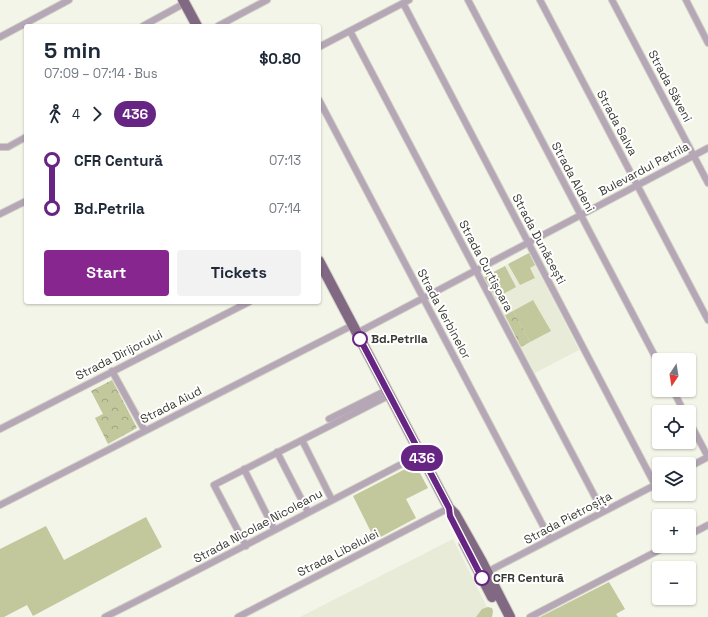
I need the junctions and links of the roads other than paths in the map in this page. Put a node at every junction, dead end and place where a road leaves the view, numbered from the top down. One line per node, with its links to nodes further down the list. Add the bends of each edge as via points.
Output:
1 (70, 0): 10 (street)
2 (268, 0): 13 (street)
3 (468, 0): 27 (street, Strada Aldeni)
4 (540, 0): 24 (street, Strada Salva)
5 (612, 0): 22 (street, Strada Săveni)
6 (686, 0): 16 (street)
7 (406, 1): 14 (street); 28 (street, Strada Dunăcești)
8 (184, 2): 11 (street); 12 (main road)
9 (24, 24): 15 (street)
10 (25, 24)
11 (146, 24)
12 (196, 24)
13 (222, 24)
14 (350, 31): 17 (street); 30 (street, Strada Curtișoara)
15 (0, 37)
16 (708, 43)
17 (321, 46)
18 (321, 104): 31 (street, Strada Verbinelor)
19 (24, 139): 20 (street)
20 (0, 148)
21 (708, 148): 22 (street, Bulevardul Petrila)
22 (694, 156): 23 (street, Strada Săveni); 24 (street, Bulevardul Petrila)
23 (708, 183)
24 (637, 185): 27 (street, Bulevardul Petrila); 33 (street, Strada Salva)
25 (24, 202): 26 (street)
26 (0, 214)
27 (581, 215): 28 (street, Bulevardul Petrila); 35 (street, Strada Aldeni)
28 (529, 243): 30 (street, Bulevardul Petrila); 48 (street, Strada Dunăcești)
29 (321, 266): 34 (main road)
30 (476, 271): 31 (street, Bulevardul Petrila); 54 (street, Strada Curtișoara)
31 (423, 298): 34 (street, Bulevardul Petrila); 58 (street, Strada Verbinelor)
32 (245, 304): 36 (street, Strada Dirijorului)
33 (708, 320)
34 (355, 329): 37 (main road); 40 (street, Strada Aiud)
35 (653, 353)
36 (112, 371): 39 (street, Strada Dirijorului); 40 (street)
37 (388, 392): 38 (street); 42 (street); 44 (main road)
38 (329, 419)
39 (0, 428)
40 (145, 431): 51 (street, Strada Aiud)
41 (696, 434): 45 (street)
42 (302, 440): 43 (street); 50 (street)
43 (277, 452): 47 (street); 53 (street)
44 (421, 454): 50 (street, Strada Nicolae Nicoleanu); 52 (main road)
45 (708, 457): 46 (street)
46 (696, 463)
47 (244, 469): 56 (street); 59 (street, via 214,485)
48 (652, 475)
49 (652, 487): 54 (street, Strada Pietroșița)
50 (332, 500): 53 (street, Strada Nicolae Nicoleanu)
51 (0, 505)
52 (449, 508): 61 (main road, via 455,514); 63 (street, Strada Libelulei); 64 (main road, via 450,516)
53 (308, 512): 56 (street, Strada Nicolae Nicoleanu)
54 (603, 512): 58 (street, Strada Pietroșița)
55 (708, 525): 57 (street)
56 (274, 529): 59 (street, Strada Nicolae Nicoleanu)
57 (696, 531)
58 (550, 539): 61 (street, Strada Pietroșița)
59 (246, 546): 62 (street, Strada Nicolae Nicoleanu)
60 (653, 553): 66 (street)
61 (487, 572): 65 (main road)
62 (105, 617)
63 (238, 617)
64 (502, 617)
65 (510, 617)
66 (530, 617)

